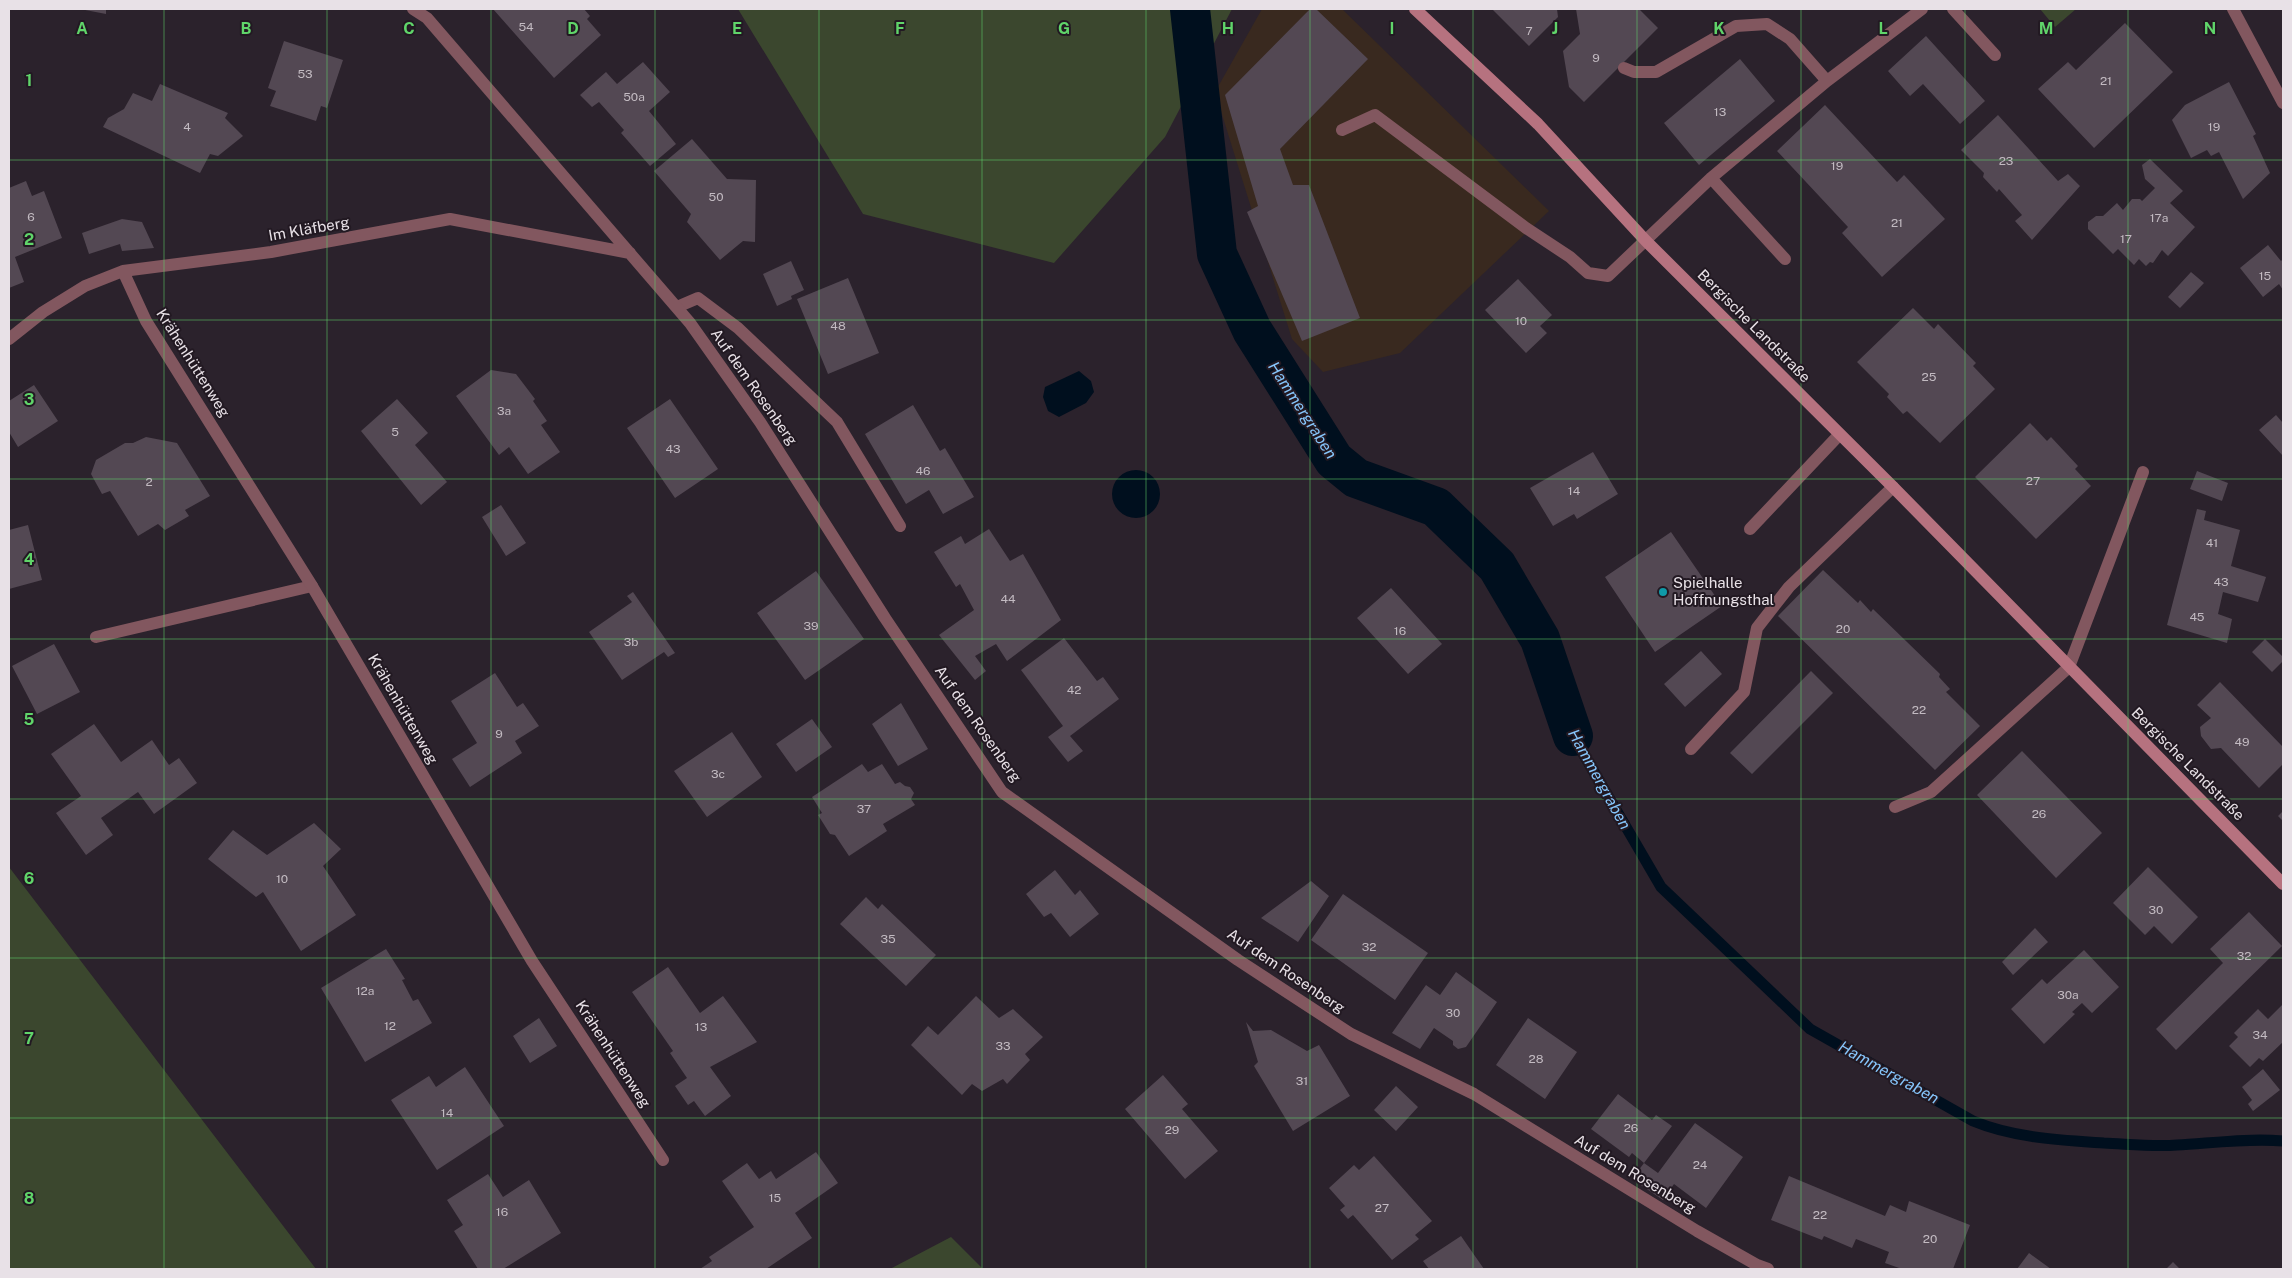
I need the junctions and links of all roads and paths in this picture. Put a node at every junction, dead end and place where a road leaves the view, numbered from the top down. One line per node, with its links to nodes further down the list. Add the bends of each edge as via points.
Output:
1 (413, 9): 13 (street, Auf dem Rosenberg, via 427,18)
2 (1415, 9): 12 (main road, Bergische Landstraße, via 1538,124)
3 (1922, 9): 8 (street)
4 (1953, 9): 6 (street)
5 (2233, 9): 9 (street)
6 (1995, 55)
7 (1624, 68): 8 (street, via 1634,72 1656,72 1736,26 1767,24 1790,39)
8 (1826, 81): 11 (street)
9 (2283, 103)
10 (1342, 130): 12 (street, via 1375,115 1588,273 1608,276)
11 (1711, 178): 12 (street); 14 (street)
12 (1646, 241): 18 (main road, Bergische Landstraße)
13 (630, 252): 15 (street, Im Kläfberg, via 450,219 271,252); 16 (street, Auf dem Rosenberg)
14 (1785, 259)
15 (123, 271): 17 (street, Im Kläfberg, via 85,286 43,312); 23 (street, Krähenhüttenweg, via 146,321)
16 (677, 307): 21 (street, via 698,298 738,328 838,422); 30 (street, Auf dem Rosenberg, via 760,422 885,618 1002,792 1238,960 1351,1034 1474,1094 1697,1231)
17 (9, 339)
18 (1839, 435): 20 (main road, Bergische Landstraße); 22 (street)
19 (2143, 472): 25 (street)
20 (1893, 487): 25 (main road, Bergische Landstraße); 26 (street, via 1789,587 1757,628 1744,692)
21 (900, 526)
22 (1750, 529)
23 (312, 586): 24 (street); 29 (street, Krähenhüttenweg, via 532,961)
24 (96, 637)
25 (2069, 667): 27 (street, via 1931,792); 28 (main road, Bergische Landstraße)
26 (1691, 749)
27 (1895, 807)
28 (2283, 884)
29 (663, 1160)
30 (1768, 1269)

